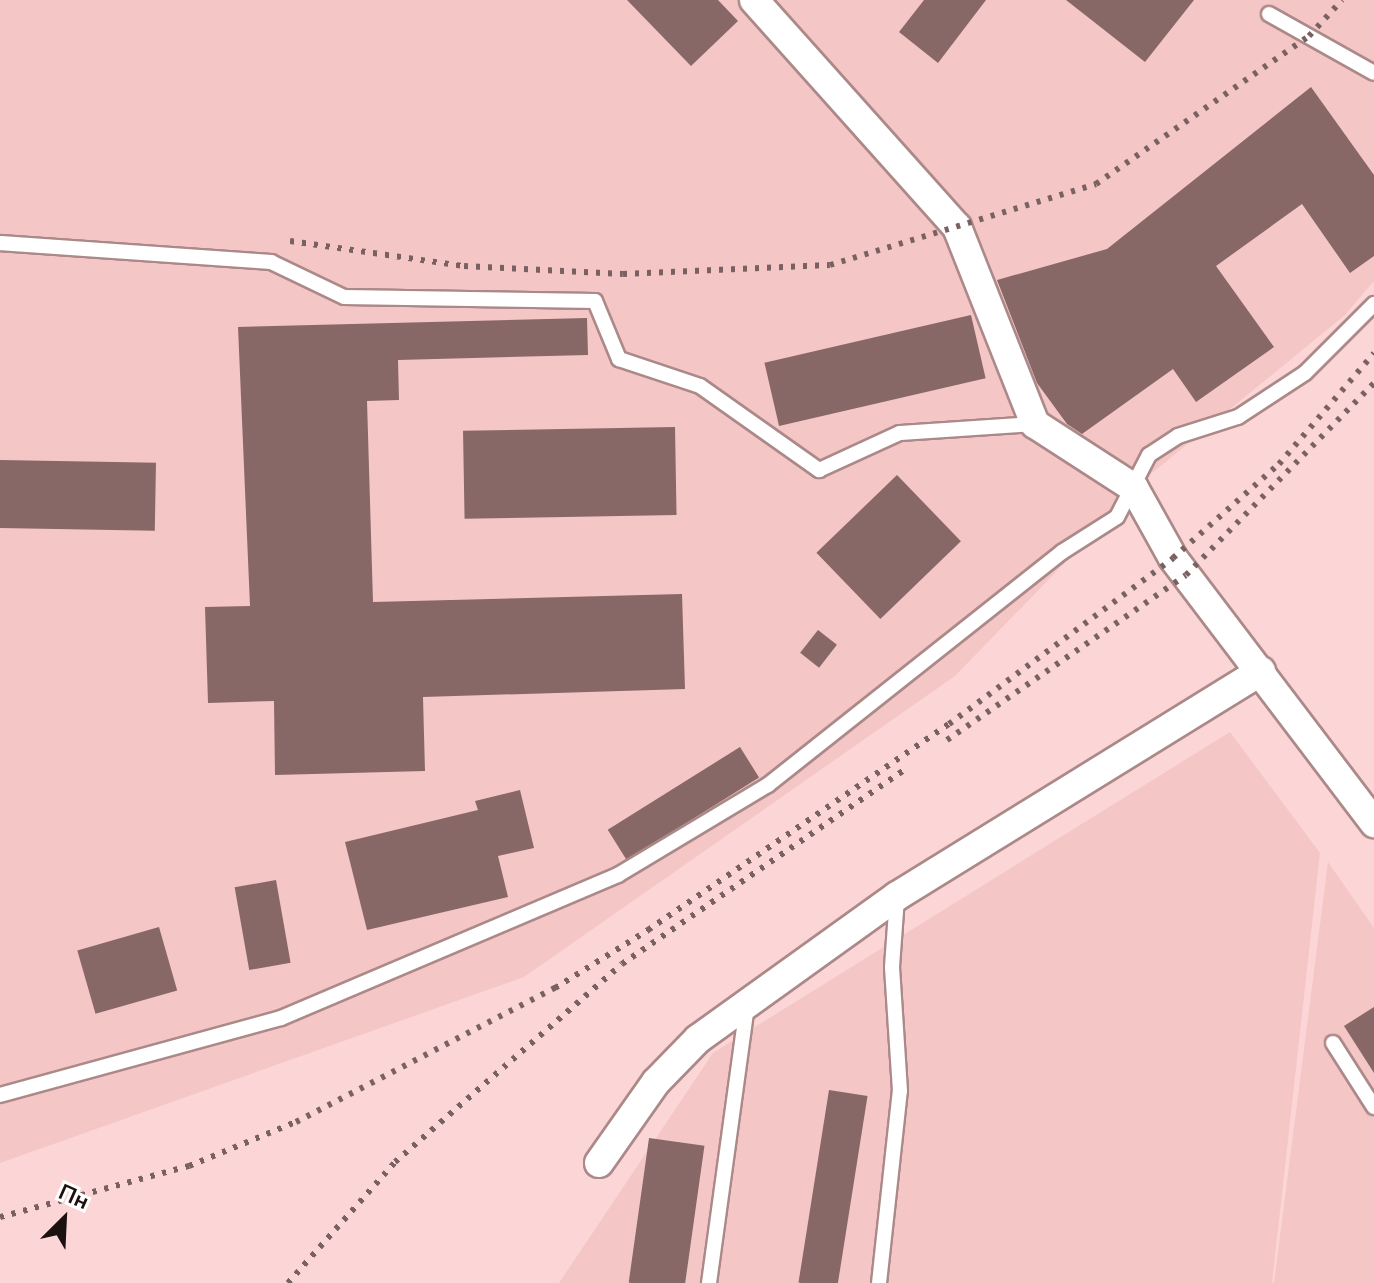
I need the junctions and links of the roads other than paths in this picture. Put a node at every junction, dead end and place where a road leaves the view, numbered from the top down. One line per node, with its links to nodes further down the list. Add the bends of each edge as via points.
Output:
1 (754, 0): 6 (street, via 957,227)
2 (1269, 14): 3 (lane)
3 (1374, 73)
4 (0, 243): 6 (lane, via 271,262 344,297 595,301 619,359 700,386 819,470 900,433)
5 (1374, 304): 7 (lane, via 1305,373 1238,417 1178,436 1149,455)
6 (1035, 424): 7 (street)
7 (1134, 488): 8 (street, via 1173,558); 13 (lane, via 1117,517 1062,552 768,785 618,875 281,1018)
8 (1261, 671): 9 (street); 10 (street)
9 (1374, 823)
10 (897, 896): 11 (street); 17 (lane, via 892,967 900,1091)
11 (748, 1003): 15 (street, via 656,1082); 16 (lane)
12 (1333, 1043): 14 (lane)
13 (0, 1095)
14 (1374, 1107)
15 (599, 1163)
16 (709, 1283)
17 (879, 1283)

